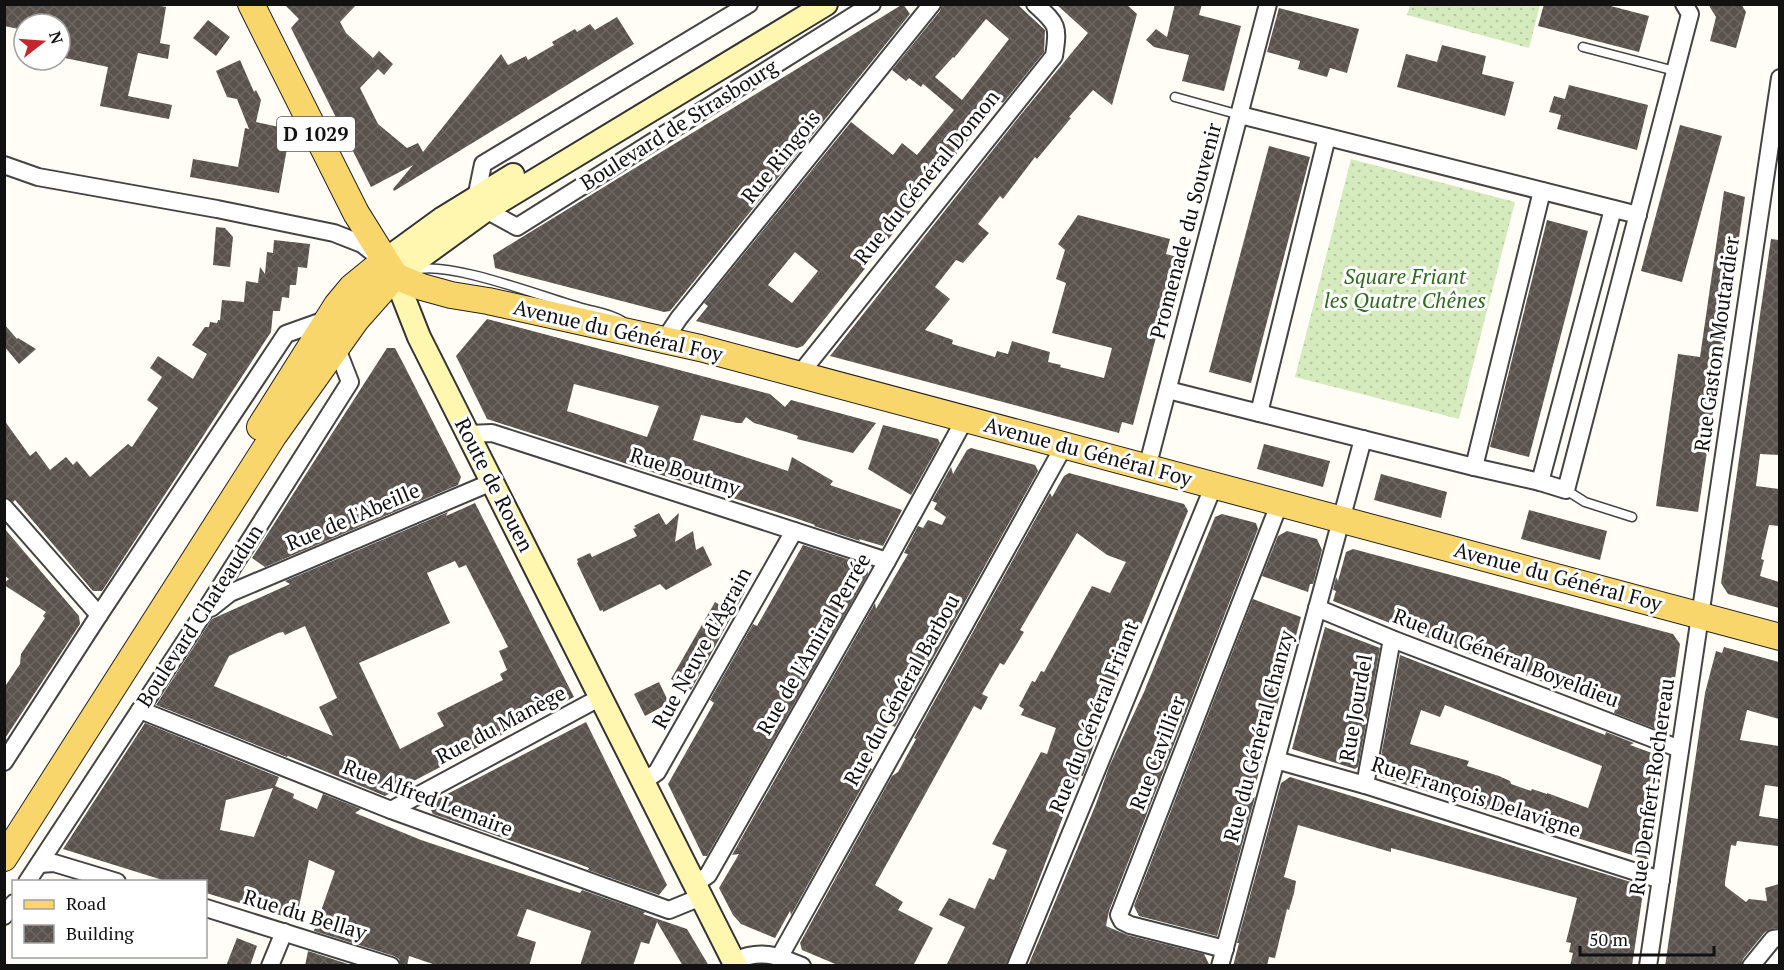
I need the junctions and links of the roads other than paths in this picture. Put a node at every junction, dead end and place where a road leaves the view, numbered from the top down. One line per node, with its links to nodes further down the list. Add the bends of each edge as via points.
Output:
1 (251, 4): 21 (main road, Route de Rouen / D 1029, via 356,213)
2 (749, 4): 18 (street, via 483,164)
3 (797, 4): 18 (main road, Boulevard de Strasbourg)
4 (826, 4): 18 (main road, Boulevard de Strasbourg)
5 (872, 4): 18 (street, Boulevard de Strasbourg, via 517,227)
6 (932, 4): 23 (street, Rue Ringois, via 679,318)
7 (1035, 4): 25 (street, Rue du Général Domon, via 1054,22 1054,56)
8 (1268, 4): 14 (street, Promenade du Souvenir)
9 (1684, 4): 11 (street, via 1690,14)
10 (1583, 47): 11 (lane)
11 (1676, 66): 20 (street)
12 (1779, 78): 47 (street, Rue Gaston Moutardier)
13 (1175, 97): 14 (lane)
14 (1240, 115): 15 (street); 26 (street, Promenade du Souvenir)
15 (1327, 137): 17 (street); 27 (street)
16 (4, 165): 21 (street, via 38,177 334,233 362,244)
17 (1542, 191): 19 (street); 32 (street)
18 (481, 204): 21 (main road, Boulevard de Strasbourg, via 425,231)
19 (1614, 209): 20 (street); 35 (street)
20 (1638, 215): 37 (street)
21 (390, 268): 22 (main road, via 352,287); 23 (main road, Avenue du Général Foy, via 422,287); 24 (main road, Boulevard Chateaudun); 29 (main road, Route de Rouen, via 419,337)
22 (329, 319): 46 (street, via 286,334); 58 (main road)
23 (655, 338): 25 (main road, Avenue du Général Foy)
24 (336, 346): 45 (street, Boulevard Chateaudun, via 350,382); 59 (main road, Boulevard Chateaudun, via 274,435)
25 (798, 375): 28 (main road, Avenue du Général Foy)
26 (1168, 390): 27 (street); 33 (street, Promenade du Souvenir)
27 (1259, 412): 30 (street)
28 (965, 419): 31 (main road, Avenue du Général Foy); 43 (street, Rue de l'Amiral Perrée)
29 (468, 434): 34 (main road, Route de Rouen); 42 (street, Rue Boutmy, via 492,433)
30 (1363, 439): 32 (street); 41 (street)
31 (1064, 446): 33 (main road, Avenue du Général Foy); 69 (street, Rue du Général Barbou)
32 (1474, 467): 35 (street)
33 (1147, 468): 36 (main road, Avenue du Général Foy)
34 (492, 482): 45 (street, Rue de l'Abeille, via 230,594); 50 (main road, Route de Rouen)
35 (1539, 482): 37 (street)
36 (1214, 485): 38 (main road, Avenue du Général Foy); 74 (street, Rue du Général Friant)
37 (1566, 490): 40 (lane, via 1585,502)
38 (1280, 502): 41 (main road, Avenue du Général Foy); 68 (street, Rue Cavillier, via 1119,915 1130,925)
39 (4, 507): 46 (street)
40 (1632, 517)
41 (1341, 519): 44 (street, Rue du Général Chanzy); 47 (main road, Avenue du Général Foy)
42 (794, 531): 43 (street, Rue Boutmy); 55 (street, Rue Neuve d'Agrain, via 657,772)
43 (887, 561): 64 (street, Rue de l'Amiral Perrée)
44 (1317, 608): 49 (street, Rue du Général Boyeldieu); 53 (street, Rue du Général Chanzy)
45 (203, 614): 51 (street, Boulevard Chateaudun)
46 (99, 615): 54 (street)
47 (1700, 616): 48 (main road, Avenue du Général Foy); 52 (street, Rue Denfert-Rochereau)
48 (1779, 637)
49 (1392, 639): 52 (street, Rue du Général Boyeldieu); 56 (street, Rue Jourdel)
50 (601, 697): 55 (main road, Route de Rouen); 57 (street, Rue du Manège)
51 (140, 710): 57 (street, Rue Alfred Lemaire); 60 (street, Boulevard Chateaudun)
52 (1680, 749): 63 (street, Rue Denfert-Rochereau)
53 (1276, 760): 56 (street, Rue François Delavigne); 68 (street, Rue du Général Chanzy)
54 (4, 762)
55 (643, 782): 64 (main road, Route de Rouen)
56 (1365, 785): 63 (street, Rue François Delavigne)
57 (391, 810): 64 (street, Rue Alfred Lemaire, via 669,910)
58 (4, 826)
59 (4, 858)
60 (39, 864): 61 (street, Boulevard Chateaudun); 62 (street, via 54,863)
61 (28, 880)
62 (110, 880)
63 (1661, 880): 76 (street, Rue Denfert-Rochereau)
64 (698, 890): 70 (main road, Route de Rouen)
65 (207, 908): 66 (street, Rue du Bellay)
66 (284, 932): 71 (street); 72 (street, Rue du Bellay)
67 (1779, 938): 77 (street, via 1773,939)
68 (1225, 949): 75 (street, Rue du Général Chanzy)
69 (780, 956): 70 (street, via 750,954); 73 (street)
70 (735, 963)
71 (270, 966)
72 (391, 966)
73 (802, 966)
74 (1016, 966)
75 (1220, 966)
76 (1648, 966)
77 (1751, 966)

